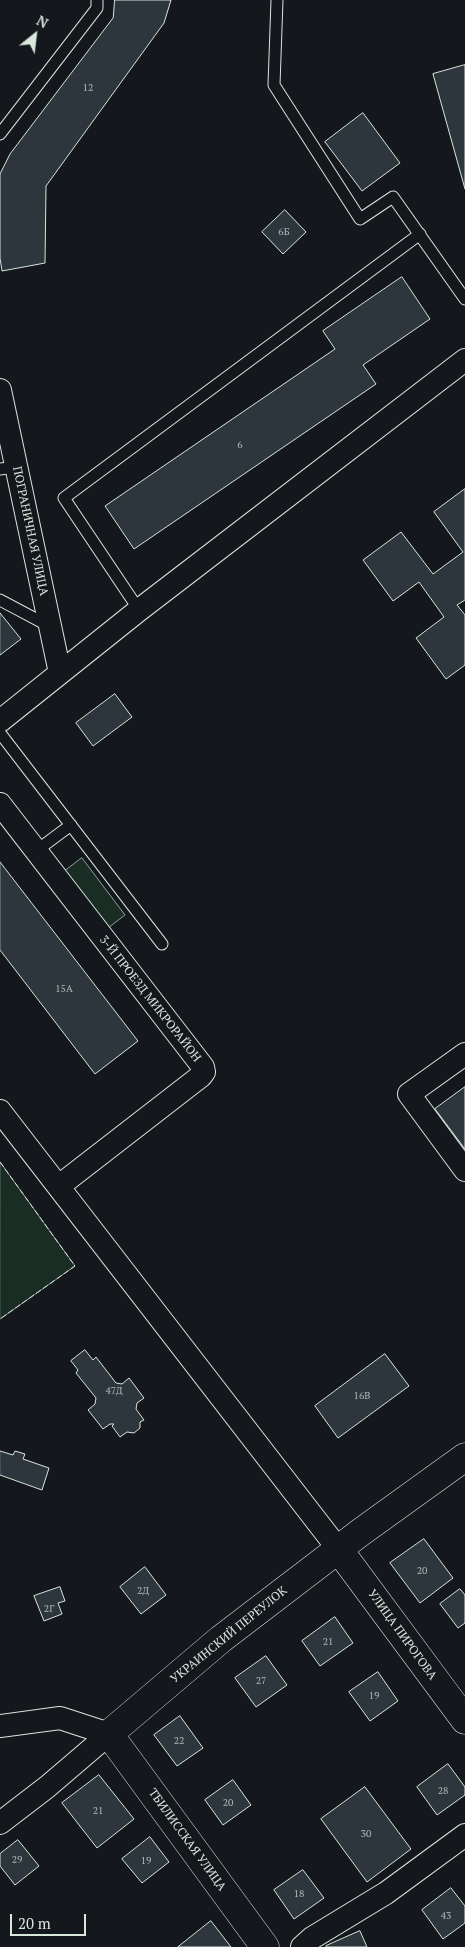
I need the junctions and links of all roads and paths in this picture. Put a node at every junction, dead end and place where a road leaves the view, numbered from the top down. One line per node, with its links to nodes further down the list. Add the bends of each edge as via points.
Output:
1 (97, 0): 3 (lane, via 97,8)
2 (277, 0): 4 (lane, via 274,85 360,218 393,196)
3 (0, 134)
4 (420, 234): 5 (lane); 10 (lane, via 64,498)
5 (465, 299)
6 (465, 360): 10 (street)
7 (0, 390): 8 (street, ПОГРАНИЧНАЯ УЛИЦА)
8 (8, 468): 11 (street, ПОГРАНИЧНАЯ УЛИЦА)
9 (0, 600): 11 (lane)
10 (139, 610): 12 (street)
11 (51, 627): 12 (street, ПОГРАНИЧНАЯ УЛИЦА)
12 (60, 673): 13 (street)
13 (0, 721)
14 (0, 734): 16 (lane)
15 (0, 804): 17 (street, 3-Й ПРОЕЗД МИКРОРАЙОН)
16 (71, 825): 17 (lane); 18 (lane)
17 (36, 851): 22 (street, 3-Й ПРОЕЗД МИКРОРАЙОН, via 204,1072)
18 (162, 944)
19 (465, 1054): 21 (street, via 410,1094)
20 (0, 1111): 22 (street)
21 (465, 1170)
22 (58, 1186): 24 (street)
23 (465, 1456): 24 (main road, УКРАИНСКИЙ ПЕРЕУЛОК)
24 (339, 1550): 25 (main road, УЛИЦА ПИРОГОВА); 27 (main road, УКРАИНСКИЙ ПЕРЕУЛОК, via 221,1639)
25 (465, 1720)
26 (0, 1726): 27 (street, via 60,1718)
27 (109, 1734): 28 (street, УКРАИНСКИЙ ПЕРЕУЛОК); 30 (main road, ТБИЛИССКАЯ УЛИЦА)
28 (0, 1823)
29 (465, 1835): 31 (street, via 386,1893)
30 (265, 1947)
31 (302, 1947)

